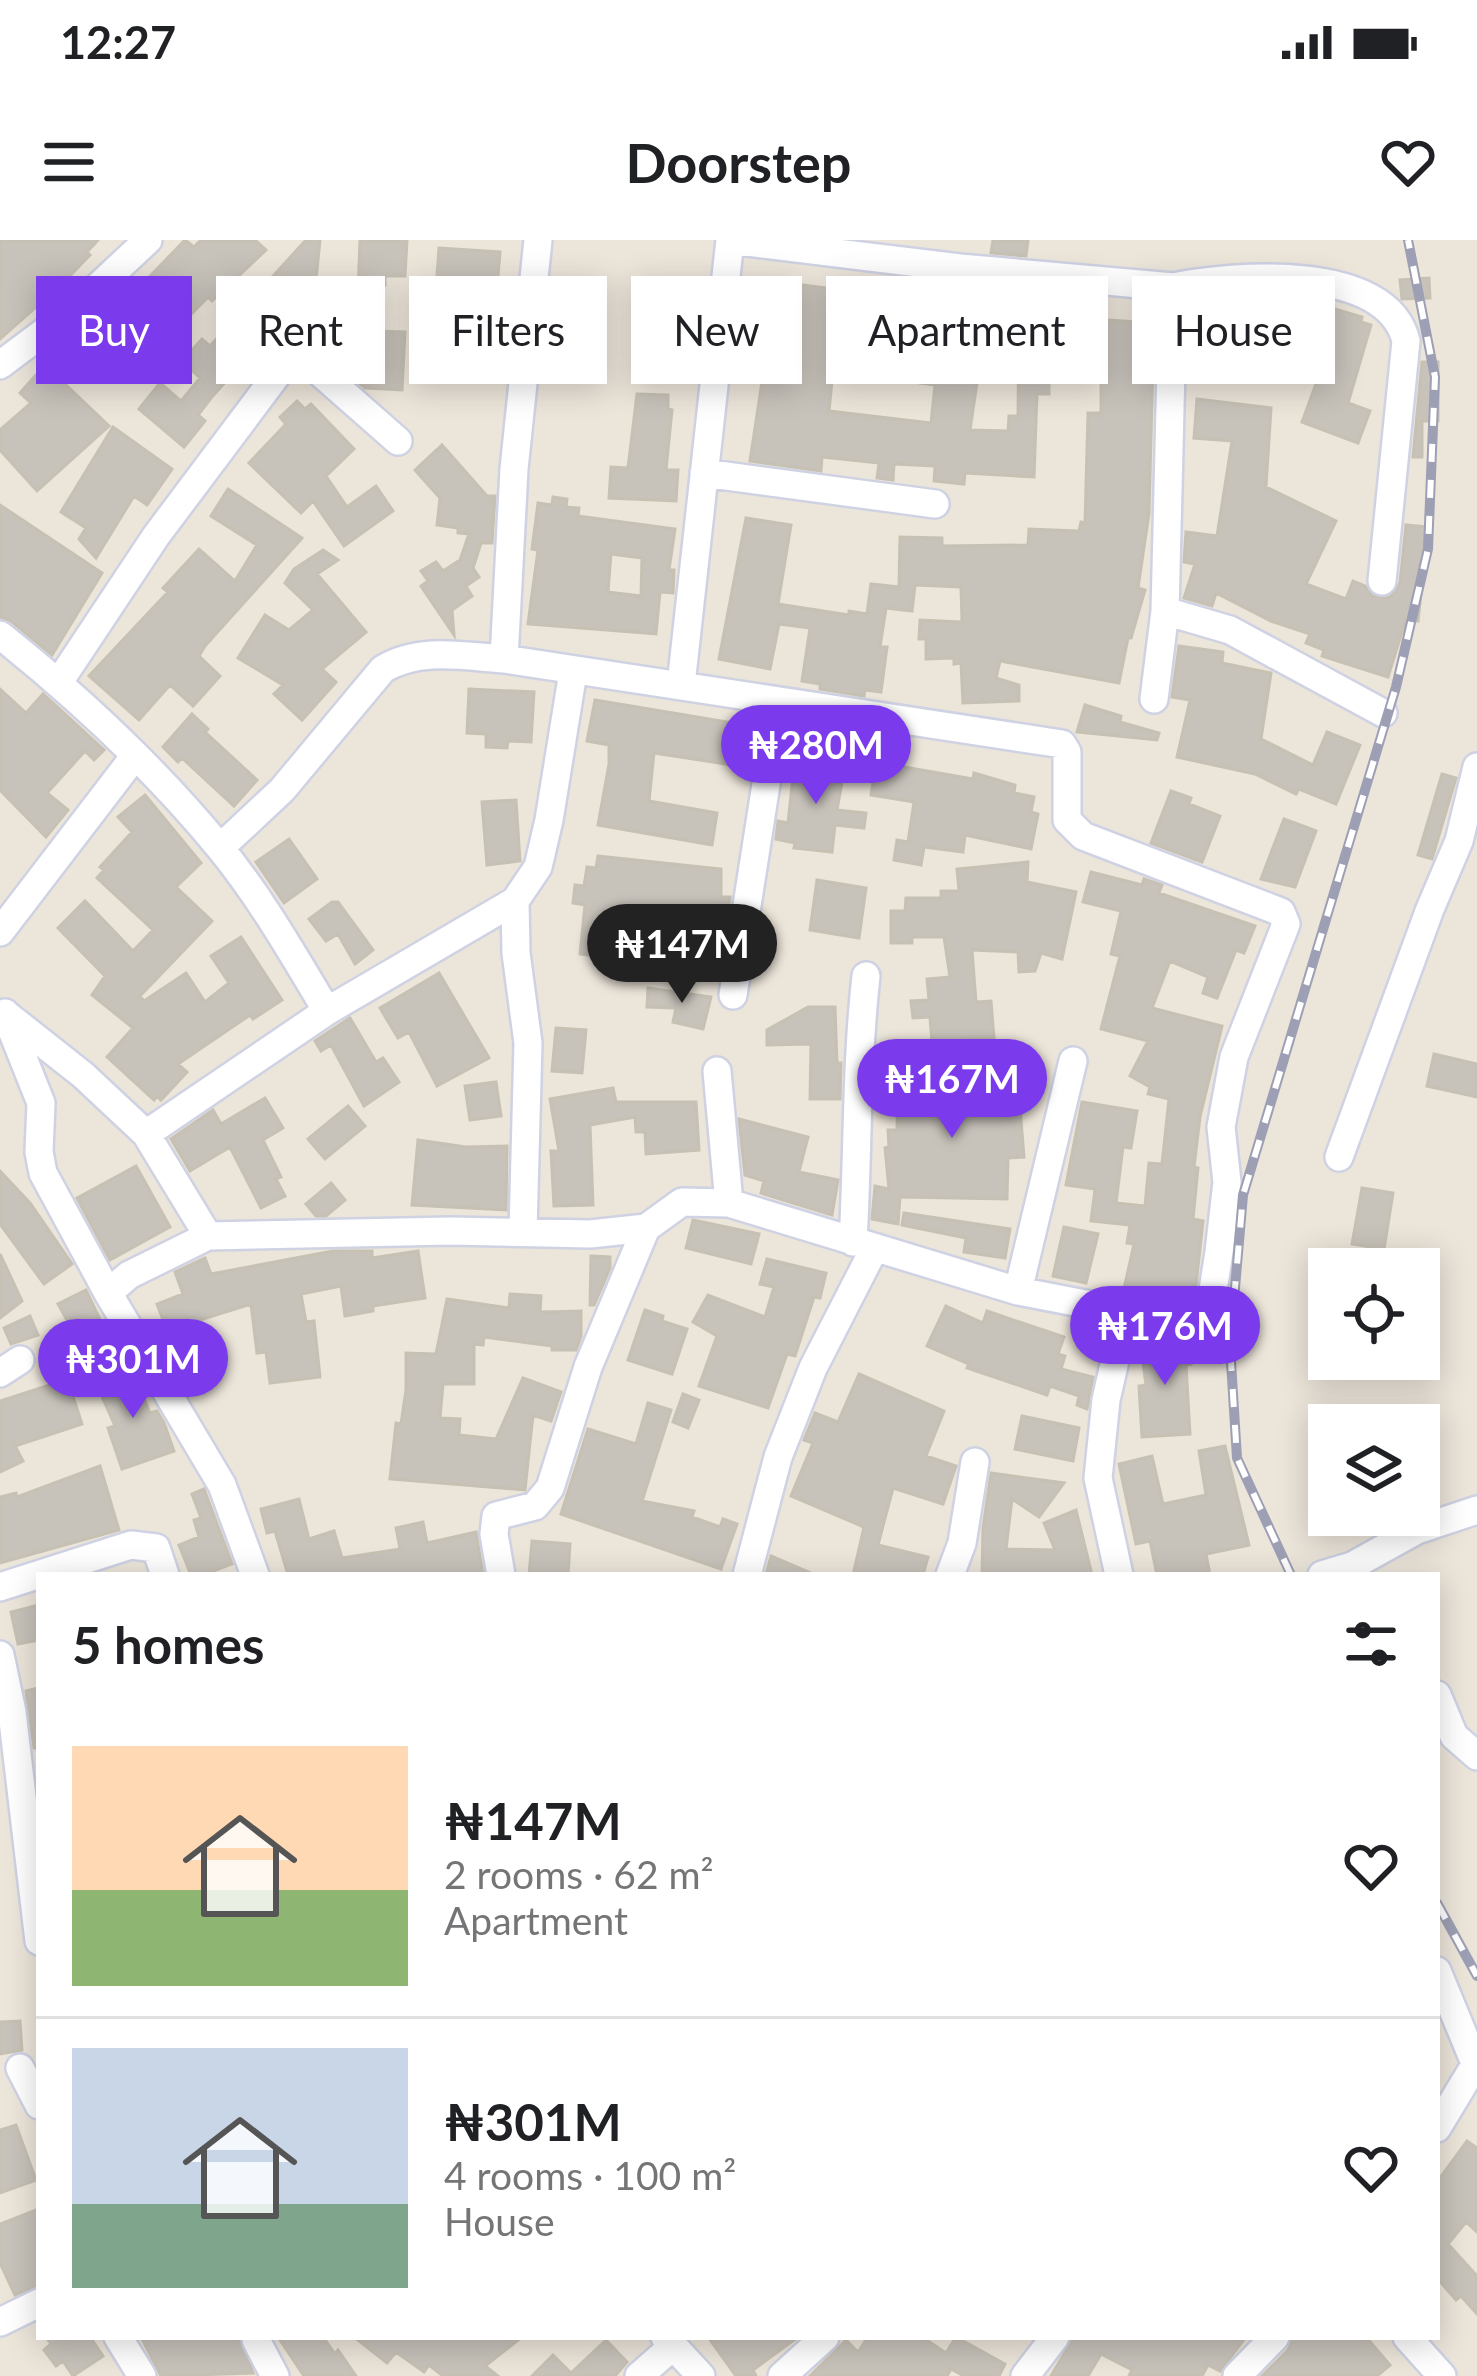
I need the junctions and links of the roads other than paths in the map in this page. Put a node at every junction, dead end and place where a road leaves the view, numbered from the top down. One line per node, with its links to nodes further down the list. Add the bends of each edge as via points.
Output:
1 (148, 240): 7 (street)
2 (538, 240): 15 (street)
3 (730, 240): 4 (street); 10 (street)
4 (962, 254): 5 (street)
5 (1132, 281)
6 (1335, 287): 12 (street, via 1379,304 1406,340)
7 (0, 365)
8 (1171, 384): 13 (street)
9 (398, 441): 17 (street, via 307,361 293,362 156,536)
10 (704, 472): 11 (street); 18 (street)
11 (935, 504)
12 (1382, 580)
13 (1165, 611): 19 (street); 21 (street, via 1230,630)
14 (0, 634): 17 (street)
15 (504, 658): 16 (street); 24 (street, via 426,653 382,669 282,790)
16 (573, 672): 18 (street); 25 (street, via 538,867)
17 (59, 682): 22 (street)
18 (681, 686): 20 (street)
19 (1154, 699)
20 (779, 701): 28 (street); 42 (street, via 1062,743 1067,820 1083,836 1281,912 1286,929 1234,1057 1221,1126 1227,1182 1213,1290 1202,1315 1178,1322)
21 (1384, 713)
22 (134, 757): 24 (street); 26 (street)
23 (1477, 767): 34 (street, via 1459,841)
24 (220, 848): 30 (street)
25 (515, 902): 30 (street); 37 (street, via 528,1043)
26 (0, 932)
27 (866, 976): 39 (street, via 857,1054)
28 (733, 995)
29 (2, 1011): 33 (street); 41 (street, via 41,1103 44,1173)
30 (327, 1011): 33 (street)
31 (1073, 1061): 40 (street)
32 (717, 1071): 35 (street)
33 (146, 1134): 38 (street)
34 (1339, 1157)
35 (729, 1202): 36 (street, via 682,1202); 39 (street)
36 (646, 1228): 37 (street); 48 (street, via 588,1367 550,1488 536,1506 496,1516)
37 (523, 1231): 38 (street)
38 (208, 1236): 41 (street)
39 (864, 1246): 40 (street); 49 (street, via 786,1435)
40 (1018, 1292): 42 (street)
41 (108, 1293): 47 (street, via 222,1485)
42 (1126, 1312): 51 (street, via 1098,1462)
43 (975, 1462): 50 (street)
44 (1477, 1510): 52 (street)
45 (50, 1572): 46 (street, via 143,1544 156,1548)
46 (164, 1572)
47 (254, 1572)
48 (501, 1572)
49 (748, 1572)
50 (951, 1572)
51 (1118, 1572)
52 (1332, 1572)
53 (36, 1576): 54 (street)
54 (0, 1587)
55 (0, 1654): 58 (street)
56 (1440, 1703): 57 (street, via 1454,1736)
57 (1477, 1756)
58 (36, 1915)
59 (1440, 1978): 60 (street)
60 (1476, 2066): 63 (street)
61 (20, 2069): 62 (street)
62 (36, 2099)
63 (1440, 2123)
64 (36, 2305): 65 (street)
65 (0, 2323)
66 (120, 2340): 73 (street)
67 (256, 2340): 74 (street)
68 (822, 2340): 77 (street)
69 (1052, 2340): 78 (street)
70 (1272, 2340): 79 (street)
71 (1410, 2340): 80 (street)
72 (669, 2342): 75 (street); 76 (street)
73 (142, 2376)
74 (275, 2376)
75 (639, 2376)
76 (701, 2376)
77 (782, 2376)
78 (1025, 2376)
79 (1237, 2376)
80 (1442, 2376)

